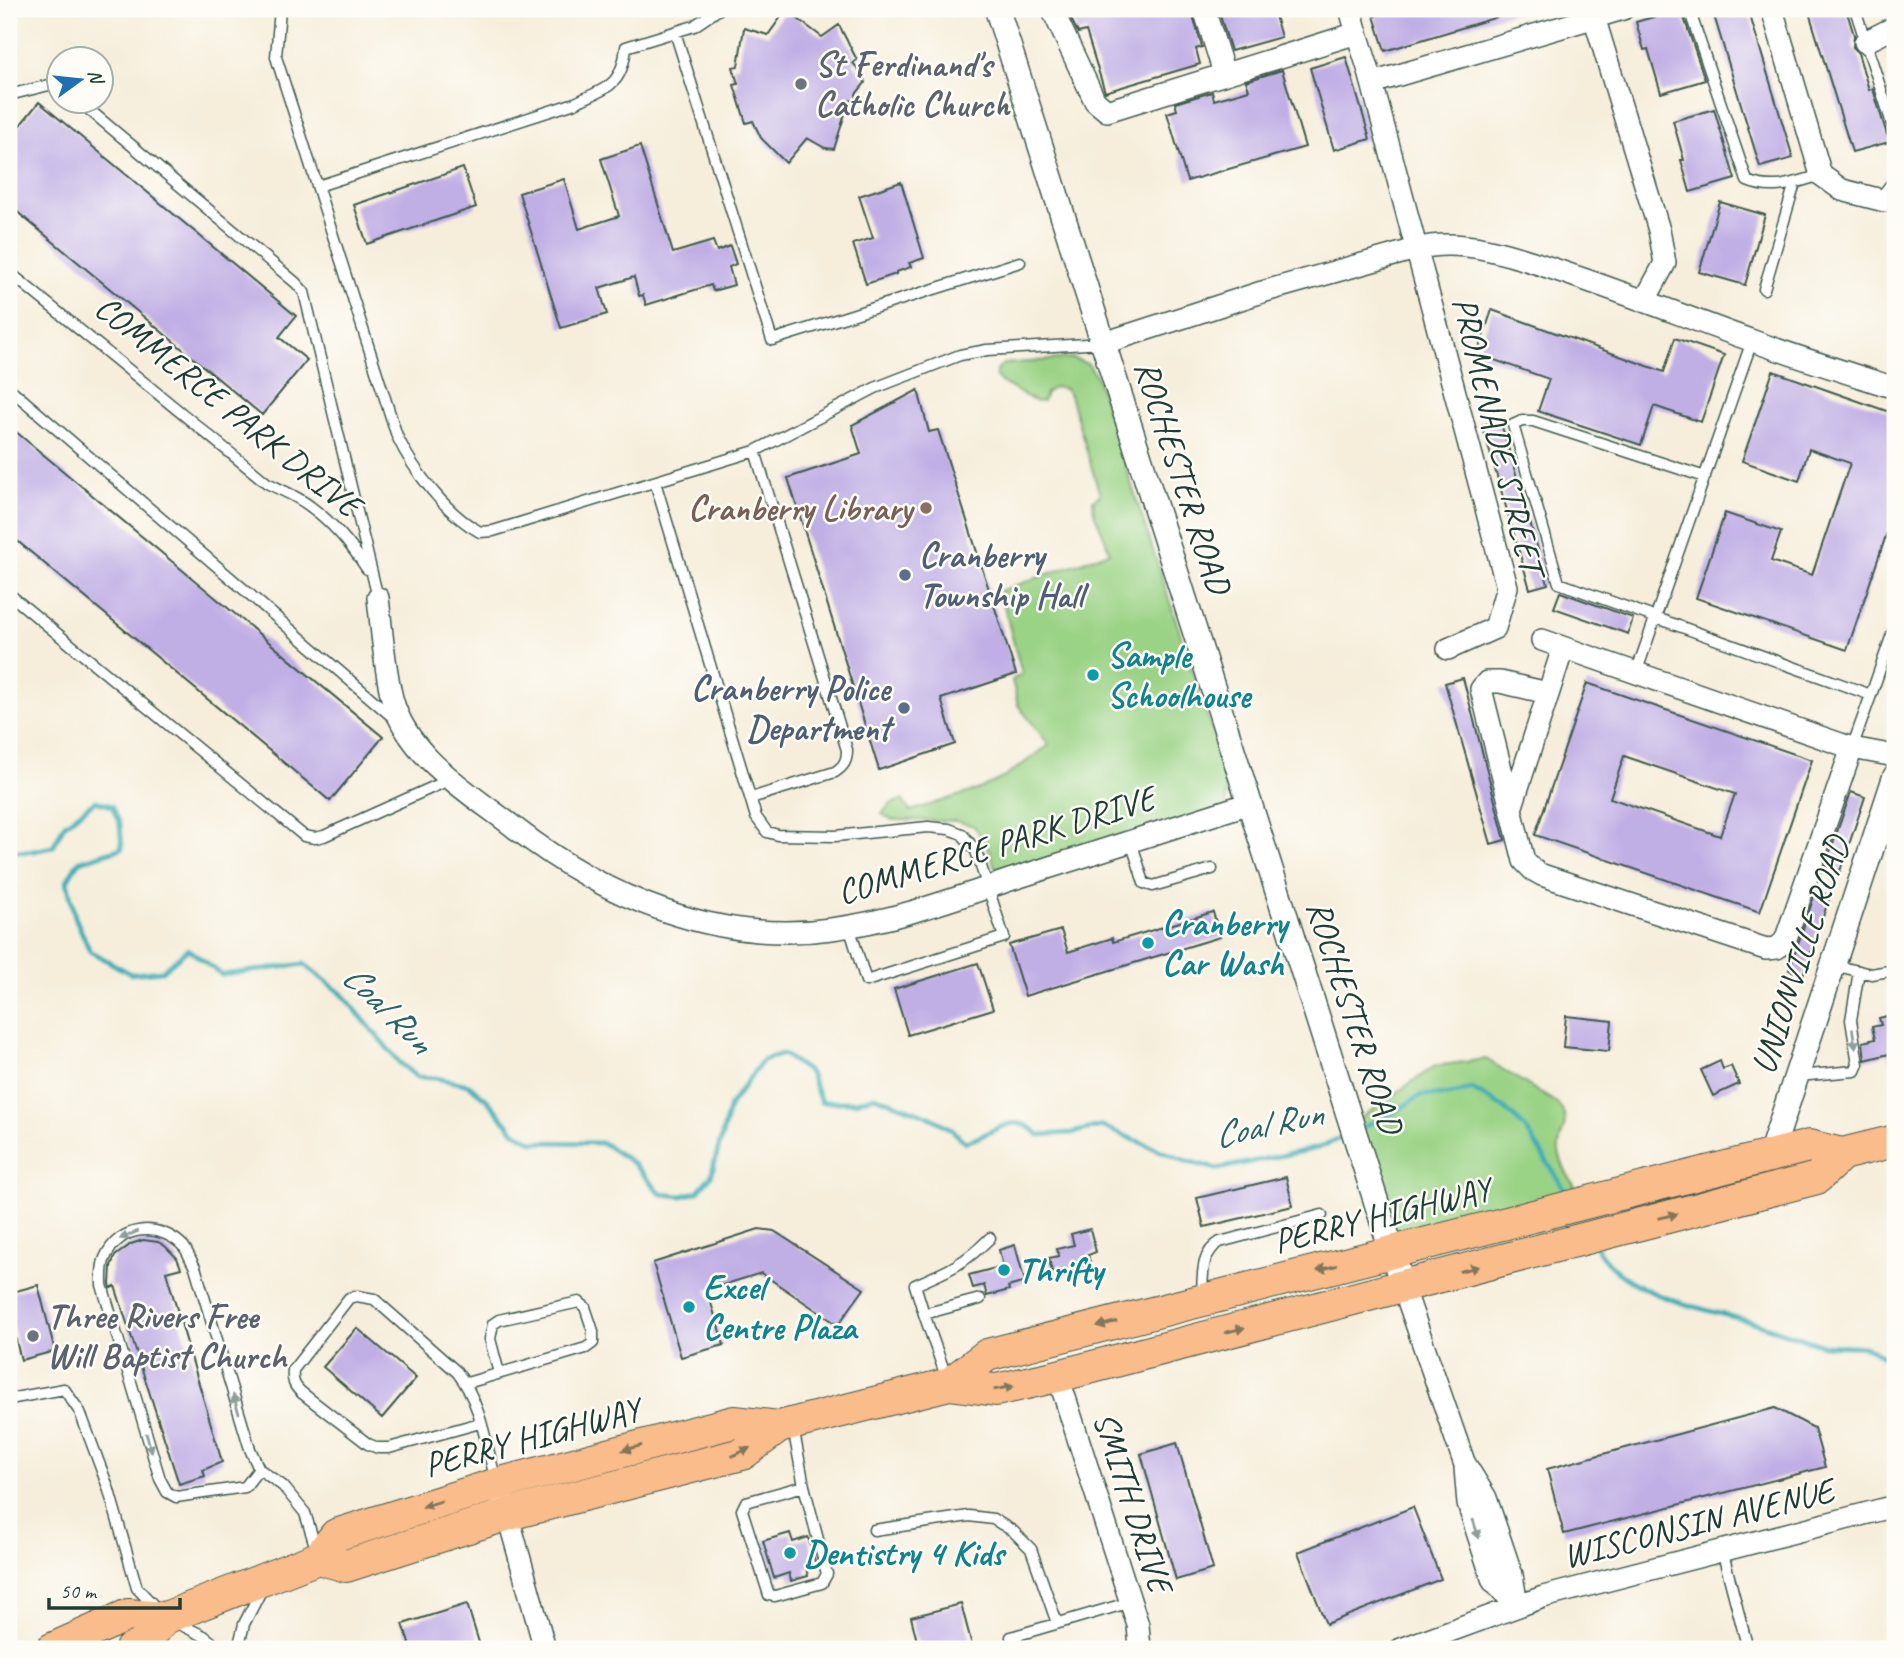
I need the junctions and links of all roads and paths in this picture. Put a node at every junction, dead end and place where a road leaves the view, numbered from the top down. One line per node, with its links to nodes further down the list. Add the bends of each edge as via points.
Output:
1 (281, 9): 24 (lane, via 276,57)
2 (719, 9): 13 (lane)
3 (997, 9): 32 (street, ROCHESTER ROAD)
4 (1052, 9): 16 (street, via 1095,101 1107,111)
5 (1204, 9): 16 (street)
6 (1350, 9): 14 (street, PROMENADE STREET)
7 (1623, 9): 11 (street)
8 (1689, 9): 23 (lane, via 1747,181 1759,187)
9 (1772, 9): 22 (street)
10 (1855, 9): 15 (lane)
11 (1592, 13): 17 (street); 30 (street, via 1659,230 1665,263)
12 (1895, 27): 15 (street)
13 (675, 32): 24 (lane, via 626,47 614,84 575,103); 27 (lane, via 772,340)
14 (1357, 33): 16 (street); 17 (street, PROMENADE STREET)
15 (1865, 41): 21 (lane)
16 (1224, 74)
17 (1372, 83): 26 (street, PROMENADE STREET)
18 (46, 86): 19 (lane)
19 (9, 95)
20 (97, 116): 39 (lane, via 304,292)
21 (1895, 133)
22 (1821, 175): 23 (lane); 25 (street, via 1842,190)
23 (1795, 183): 29 (lane)
24 (318, 186): 37 (lane, via 397,436 421,477 464,522 480,532 493,531)
25 (1892, 198)
26 (1416, 249): 30 (street, via 1462,246 1518,257); 32 (street); 44 (street, PROMENADE STREET, via 1507,587 1494,628)
27 (1020, 262)
28 (9, 272): 39 (lane, COMMERCE PARK DRIVE, via 267,483 310,505 358,555)
29 (1763, 289)
30 (1645, 300): 31 (street)
31 (1752, 341): 34 (street); 36 (lane)
32 (1104, 343): 35 (lane, via 960,355 875,388); 54 (street, ROCHESTER ROAD)
33 (9, 388): 48 (lane)
34 (1895, 388)
35 (755, 451): 37 (lane); 53 (lane, via 847,760 835,772)
36 (1704, 477): 40 (lane); 40 (lane, via 1533,421 1513,425 1559,583)
37 (655, 482): 53 (lane)
38 (9, 594): 52 (lane, via 304,836 324,836)
39 (378, 598): 48 (street, COMMERCE PARK DRIVE, via 393,701)
40 (1656, 616): 45 (lane); 47 (lane)
41 (1895, 626): 47 (lane)
42 (1542, 640): 43 (street)
43 (1563, 648): 45 (street); 46 (street)
44 (1448, 649)
45 (1636, 673): 49 (street)
46 (1548, 693): 55 (street); 55 (street, via 1500,682 1487,682 1481,689)
47 (1871, 695): 49 (lane)
48 (405, 727): 52 (street, COMMERCE PARK DRIVE, via 421,751)
49 (1852, 748): 50 (street); 55 (street, via 1785,941 1777,948 1766,949 1533,870 1524,861)
50 (1895, 757)
51 (1895, 776): 56 (street, UNIONVILLE ROAD)
52 (451, 779): 60 (street, COMMERCE PARK DRIVE, via 582,874 658,909 728,928 795,932)
53 (751, 798): 59 (lane, via 762,826 778,835 949,829 970,842)
54 (1250, 803): 57 (street, COMMERCE PARK DRIVE); 70 (street, ROCHESTER ROAD)
55 (1510, 810)
56 (1885, 839): 61 (street, UNIONVILLE ROAD)
57 (1130, 841): 58 (lane, via 1144,883 1153,886); 59 (street, COMMERCE PARK DRIVE)
58 (1212, 869)
59 (988, 887): 60 (street, COMMERCE PARK DRIVE); 60 (lane, via 1004,937 866,981)
60 (849, 926)
61 (1833, 965): 63 (lane); 64 (street, UNIONVILLE ROAD)
62 (1895, 970): 63 (lane)
63 (1859, 971): 64 (lane, one-way to 64, via 1851,1020 1858,1064 1855,1071)
64 (1797, 1076): 67 (street, UNIONVILLE ROAD)
65 (1895, 1141): 66 (main road, PERRY HIGHWAY)
66 (1842, 1154): 67 (main road, PERRY HIGHWAY, via 1809,1146); 71 (main road, PERRY HIGHWAY, one-way to 66, via 1817,1178)
67 (1770, 1156): 70 (main road, PERRY HIGHWAY)
68 (1322, 1215): 73 (lane, via 1211,1247 1204,1260)
69 (990, 1238): 74 (lane, via 968,1259 915,1285)
70 (1393, 1252): 71 (street, ROCHESTER ROAD); 73 (main road, PERRY HIGHWAY, one-way to 73)
71 (1403, 1286): 76 (main road, PERRY HIGHWAY, one-way to 71); 92 (street, via 1464,1462 1468,1503 1493,1581)
72 (980, 1299): 74 (lane)
73 (1202, 1300): 78 (main road, PERRY HIGHWAY, one-way to 78, via 987,1355)
74 (924, 1314): 78 (lane)
75 (499, 1373): 75 (lane, via 593,1343 586,1307 579,1303 493,1324 490,1339); 77 (lane)
76 (1058, 1376): 78 (main road, PERRY HIGHWAY, one-way to 76, via 996,1390); 91 (street, SMITH DRIVE)
77 (467, 1383): 80 (lane); 80 (lane, via 374,1299 357,1296 342,1306 293,1370 292,1379 302,1393 378,1448)
78 (949, 1384): 81 (main road, PERRY HIGHWAY)
79 (9, 1399): 93 (lane, via 64,1389 80,1412 108,1487 137,1588)
80 (480, 1423): 83 (lane)
81 (786, 1426): 83 (main road, PERRY HIGHWAY, one-way to 83, via 734,1422); 84 (lane); 86 (main road, PERRY HIGHWAY, one-way to 81, via 742,1454)
82 (259, 1469): 82 (lane, one-way to 82, via 195,1267 184,1248 149,1229 119,1238 104,1258 102,1285 167,1492 176,1497 245,1487); 89 (lane, via 283,1486 305,1513)
83 (497, 1484): 86 (street); 89 (main road, PERRY HIGHWAY, one-way to 89, via 336,1535)
84 (804, 1486): 84 (lane, via 826,1578 822,1583 769,1595 742,1510 746,1502)
85 (1895, 1506): 88 (street, WISCONSIN AVENUE)
86 (509, 1514): 89 (main road, PERRY HIGHWAY, via 346,1566); 99 (street)
87 (874, 1530): 94 (lane, via 969,1516 993,1519 1031,1549)
88 (1722, 1550): 92 (street, WISCONSIN AVENUE); 103 (lane)
89 (318, 1558): 90 (main road, PERRY HIGHWAY)
90 (269, 1576): 93 (main road, PERRY HIGHWAY); 98 (lane, via 244,1624)
91 (1131, 1602): 94 (lane); 101 (street, SMITH DRIVE)
92 (1517, 1606): 102 (street, WISCONSIN AVENUE)
93 (165, 1618): 95 (main road, PERRY HIGHWAY, via 128,1615); 96 (main road, PERRY HIGHWAY, via 142,1644); 97 (lane)
94 (1057, 1623): 100 (lane, via 1011,1637)
95 (51, 1649)
96 (131, 1649)
97 (220, 1649)
98 (238, 1649)
99 (545, 1649)
100 (1014, 1649)
101 (1140, 1649)
102 (1401, 1649)
103 (1748, 1649)

